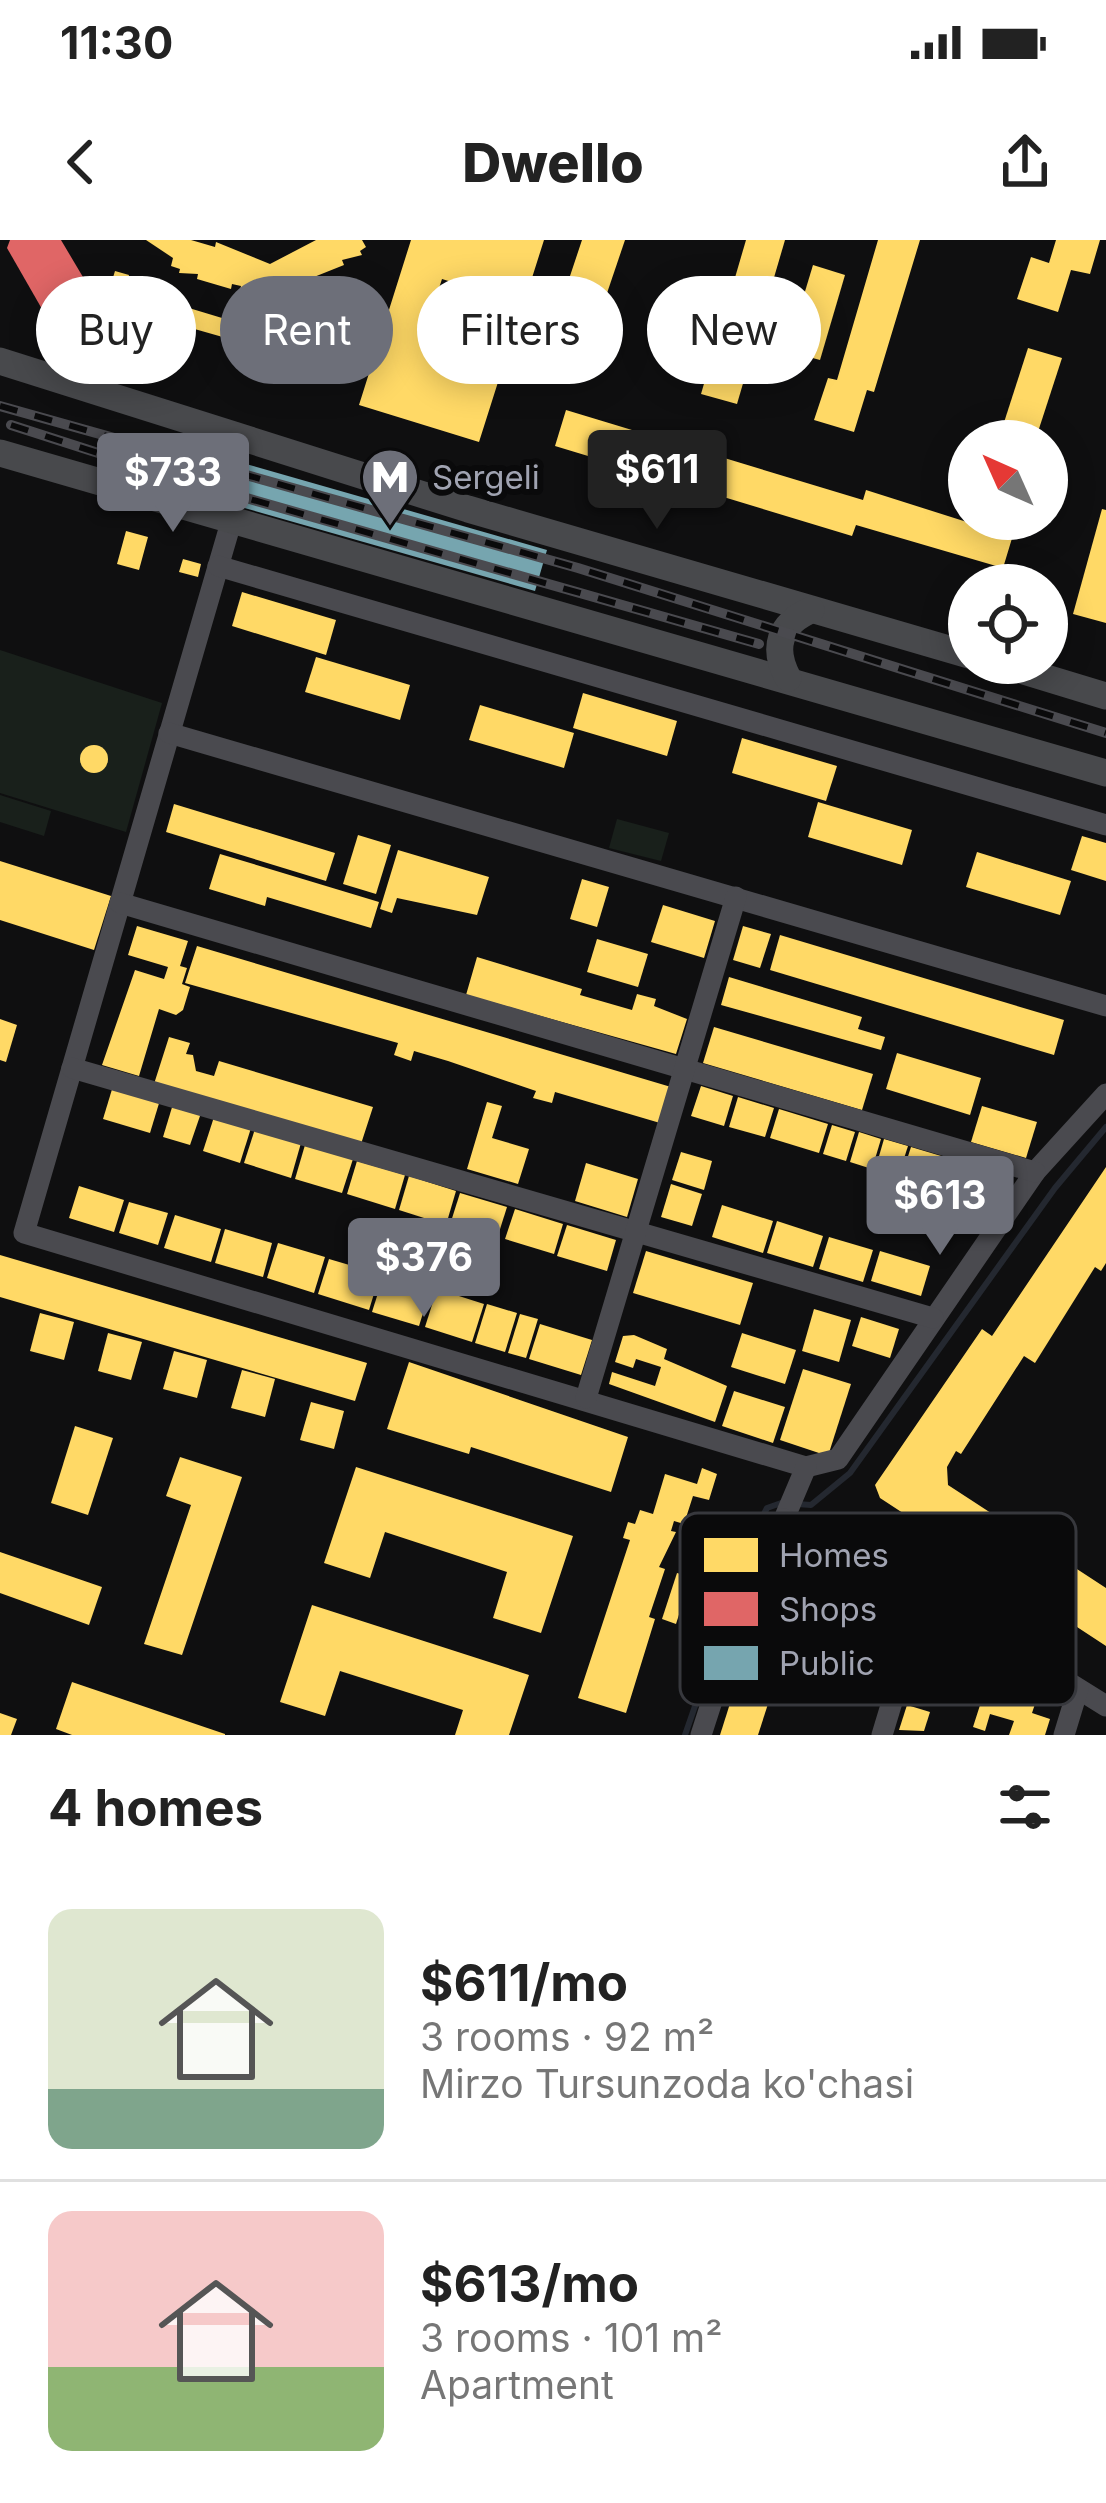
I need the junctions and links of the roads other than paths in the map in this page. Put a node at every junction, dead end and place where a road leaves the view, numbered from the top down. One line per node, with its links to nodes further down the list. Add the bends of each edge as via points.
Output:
1 (0, 361): 5 (main road)
2 (0, 454): 3 (main road)
3 (232, 519): 4 (street); 7 (main road)
4 (218, 566): 10 (street); 12 (street)
5 (812, 610): 6 (main road); 7 (main road, via 786,626 778,643)
6 (948, 649)
7 (788, 678): 11 (main road)
8 (1066, 684): 9 (main road)
9 (1106, 696)
10 (169, 734): 13 (street); 14 (street)
11 (1106, 772)
12 (1106, 825)
13 (736, 897): 15 (street); 17 (street)
14 (120, 903): 16 (street); 17 (street)
15 (1106, 1006)
16 (72, 1068): 20 (street); 22 (street, via 24,1233)
17 (685, 1070): 19 (street); 20 (street)
18 (1106, 1094): 19 (street)
19 (1035, 1172): 21 (street)
20 (637, 1230): 21 (street); 22 (street)
21 (933, 1318): 23 (street, via 838,1459)
22 (586, 1398): 23 (street)
23 (806, 1466): 24 (street)
24 (787, 1513)
25 (1078, 1689): 26 (street); 30 (street)
26 (1076, 1696)
27 (711, 1705): 31 (street)
28 (891, 1705): 32 (street)
29 (1073, 1705): 33 (street)
30 (1106, 1706)
31 (701, 1735)
32 (882, 1735)
33 (1064, 1735)

